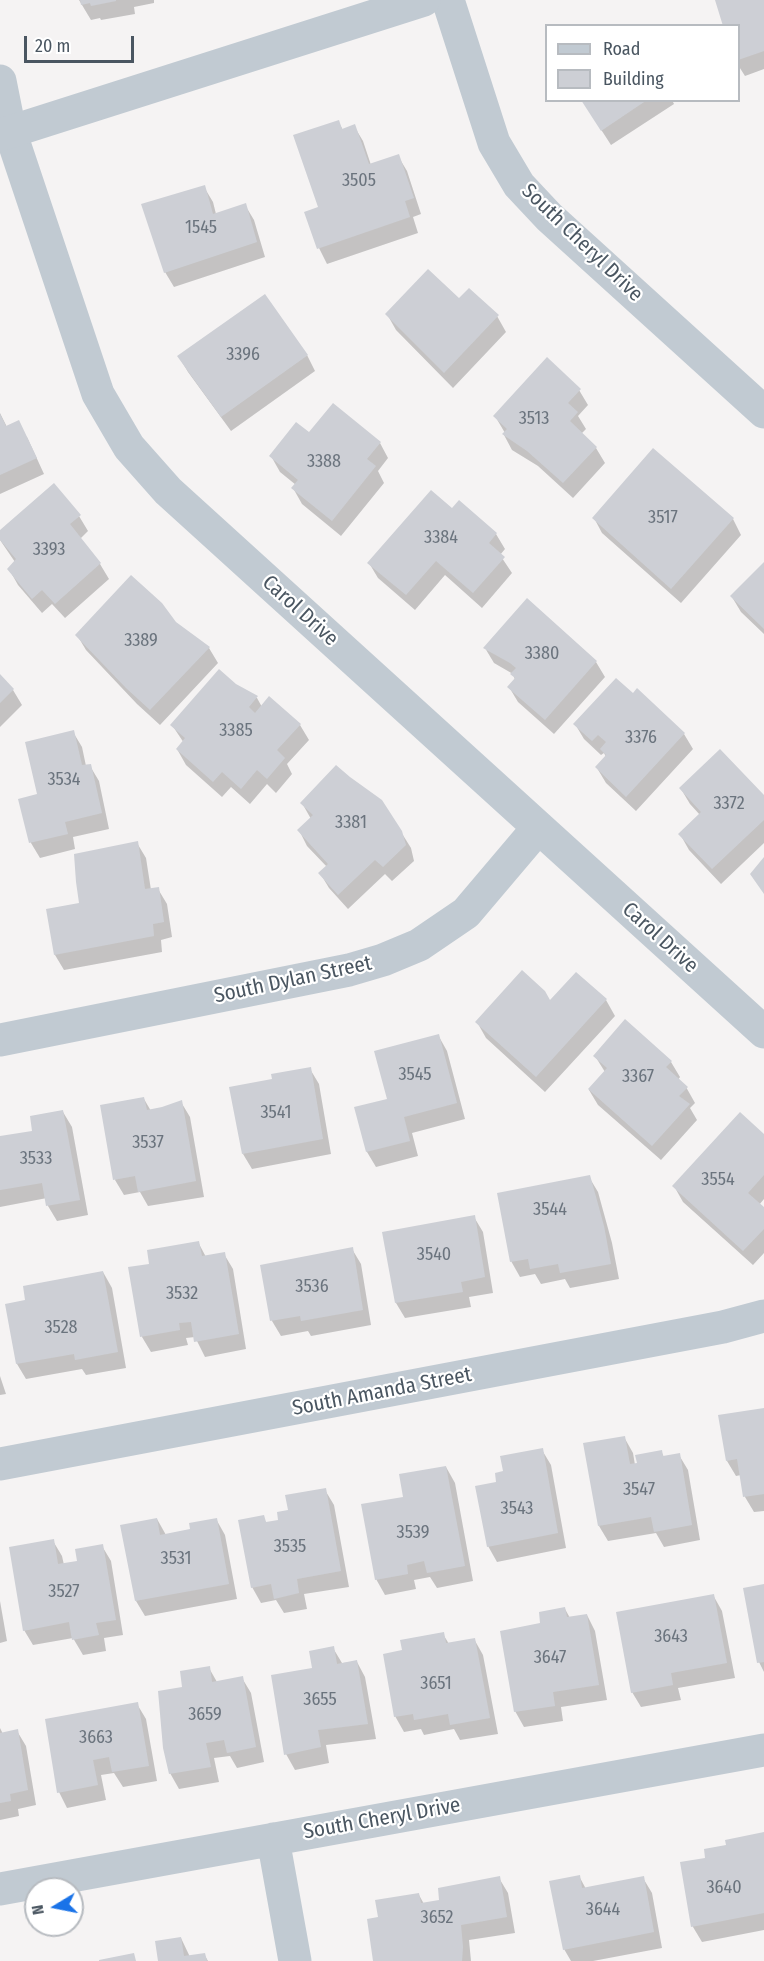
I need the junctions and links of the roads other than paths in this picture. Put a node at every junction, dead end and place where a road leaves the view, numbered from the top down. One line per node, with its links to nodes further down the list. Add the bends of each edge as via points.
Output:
1 (424, 0): 4 (street)
2 (448, 0): 5 (street, South Cheryl Drive, via 494,143 519,185 549,217)
3 (0, 81): 4 (street, Carol Drive)
4 (5, 133): 6 (street, Carol Drive, via 98,394 129,447 168,491)
5 (764, 412)
6 (538, 828): 7 (street, Carol Drive); 8 (street, South Dylan Street, via 466,913 419,945 383,960)
7 (764, 1032)
8 (0, 1040)
9 (764, 1316): 10 (street, South Amanda Street)
10 (0, 1464)
11 (764, 1750): 12 (street, South Cheryl Drive)
12 (273, 1839): 13 (street, South Cheryl Drive); 14 (street)
13 (0, 1889)
14 (295, 1961)

